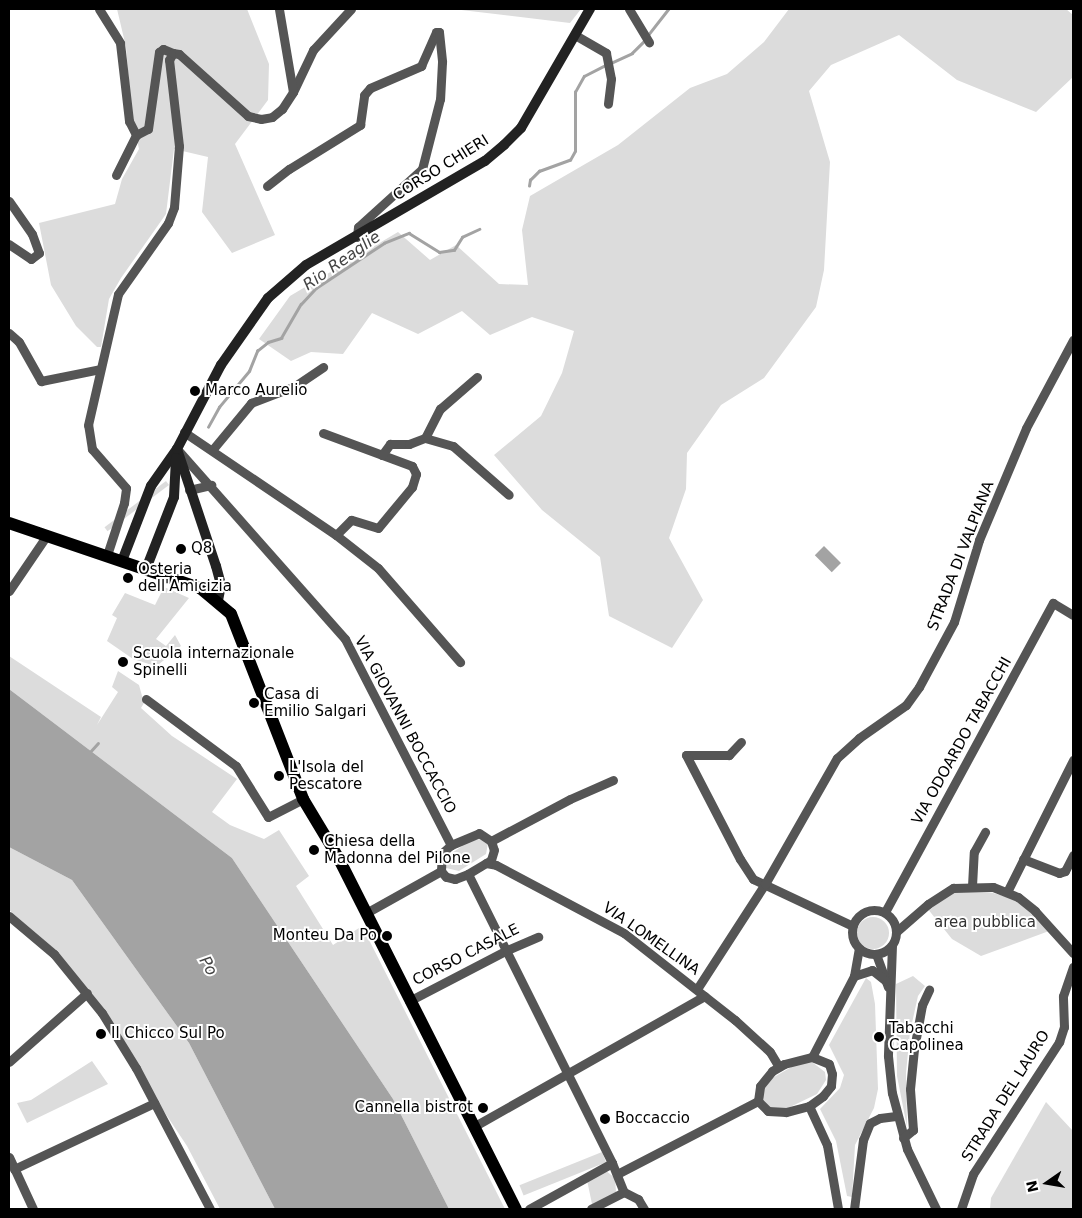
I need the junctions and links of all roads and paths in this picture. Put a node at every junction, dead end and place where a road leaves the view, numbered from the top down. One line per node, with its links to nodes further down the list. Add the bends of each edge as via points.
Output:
1 (98, 9): 11 (street, via 120,43 129,121)
2 (279, 9): 9 (street)
3 (351, 9): 9 (street, via 313,50)
4 (590, 9): 6 (main road, CORSO CHIERI)
5 (629, 9): 7 (street)
6 (576, 35): 10 (street, via 608,57); 15 (main road, CORSO CHIERI, via 521,128 504,145 486,161)
7 (649, 42)
8 (173, 53): 9 (street, via 248,116 260,120 282,110); 11 (street, via 163,49 159,52 148,129); 20 (street, via 170,66 179,146 174,207 168,223 121,286)
9 (293, 92)
10 (608, 104)
11 (136, 135): 12 (street)
12 (116, 175)
13 (267, 186): 15 (street, CORSO CHIERI, via 360,125 364,96 370,88 421,66 436,32 439,32 442,62 440,99 422,168 358,227)
14 (9, 201): 16 (street, via 32,234 39,253 31,259)
15 (357, 237): 22 (main road, CORSO CHIERI, via 306,266 268,298 220,365)
16 (9, 244)
17 (9, 333): 20 (street, via 19,342 41,381)
18 (1073, 340): 55 (street, STRADA DI VALPIANA, via 1026,428 980,540 954,622 919,687 906,705 837,758)
19 (322, 367): 26 (street, via 295,386 251,403)
20 (100, 369): 35 (street, via 88,425 89,441 100,461 123,484 126,495)
21 (477, 377): 24 (street, via 440,409)
22 (184, 432): 25 (main road, CORSO CHIERI); 26 (street)
23 (323, 433): 27 (street)
24 (425, 438): 27 (street, via 409,444 390,444); 30 (street, via 453,446)
25 (177, 449): 28 (street, VIA GIOVANNI BOCCACCIO); 29 (main road); 31 (main road); 36 (main road, via 151,486)
26 (213, 449): 33 (street)
27 (382, 454): 33 (street, via 412,466 416,474 412,487 378,528 351,520)
28 (211, 485): 29 (street); 49 (street, VIA GIOVANNI BOCCACCIO, via 345,639)
29 (189, 490): 31 (main road); 39 (main road, via 216,566 220,585)
30 (509, 495)
31 (171, 505): 37 (main road)
32 (9, 523): 34 (main road, CORSO CASALE)
33 (336, 535): 41 (street, via 378,568)
34 (47, 536): 35 (main road, CORSO CASALE); 38 (street)
35 (107, 555): 36 (main road, CORSO CASALE)
36 (122, 561): 37 (main road, CORSO CASALE)
37 (146, 569): 39 (main road, CORSO CASALE, via 200,588)
38 (9, 591)
39 (218, 600): 46 (main road, CORSO CASALE, via 236,622)
40 (1073, 615): 58 (street, VIA ODOARDO TABACCHI, via 1052,603)
41 (460, 662)
42 (146, 699): 46 (street, via 236,766 268,817)
43 (741, 742): 55 (street, via 730,755 686,755 740,859 754,878)
44 (1073, 760): 51 (street)
45 (613, 780): 48 (street)
46 (303, 799): 59 (main road, CORSO CASALE)
47 (984, 832): 56 (street, via 974,852)
48 (492, 841): 49 (street, via 479,833); 52 (street, via 494,850)
49 (451, 845): 53 (street, via 442,854)
50 (1073, 855): 51 (street, via 1065,871 1059,873)
51 (1024, 859): 57 (street)
52 (486, 863): 54 (street); 74 (street, VIA LOMELLINA, via 586,910 624,933)
53 (441, 871): 54 (street, via 446,877 455,879); 59 (street)
54 (468, 874): 68 (street)
55 (764, 884): 62 (street); 74 (street, STRADA DI VALPIANA)
56 (972, 886): 57 (street, via 993,887); 64 (street, via 953,888 939,896)
57 (1006, 892): 69 (street, via 1035,911)
58 (884, 912): 62 (street, via 866,912); 64 (street, via 893,920)
59 (366, 913): 79 (main road, CORSO CASALE)
60 (9, 916): 61 (street)
61 (20, 923): 63 (street); 77 (street, via 54,954)
62 (853, 926): 67 (street, via 853,940)
63 (9, 929)
64 (896, 931): 66 (street)
65 (538, 937): 68 (street, CORSO CASALE)
66 (892, 945): 70 (street); 76 (street)
67 (858, 948): 70 (street); 72 (street)
68 (506, 950): 79 (street, CORSO CASALE); 83 (street)
69 (1073, 953)
70 (872, 954): 72 (street); 73 (street)
71 (1073, 968): 104 (street, STRADA DEL LAURO, via 1063,996 1064,1027 1059,1042 973,1174)
72 (855, 973): 73 (street, via 872,970); 80 (street)
73 (886, 981): 76 (street)
74 (697, 989): 78 (street, VIA LOMELLINA)
75 (929, 990): 89 (street, via 922,1005 914,1049 910,1089 913,1130)
76 (889, 991): 87 (street, via 888,1056)
77 (87, 993): 81 (street); 85 (street, via 119,1039)
78 (705, 996): 82 (street, VIA LOMELLINA, via 770,1052); 83 (street)
79 (409, 1002): 88 (main road, CORSO CASALE)
80 (812, 1056): 82 (street); 86 (street, via 829,1064 832,1074 831,1086)
81 (9, 1062)
82 (779, 1067): 84 (street, via 760,1086)
83 (569, 1074): 88 (street); 91 (street)
84 (758, 1101): 86 (street, via 768,1111 786,1112); 93 (street)
85 (154, 1103): 92 (street); 96 (street)
86 (809, 1106): 101 (street, via 827,1144)
87 (896, 1116): 89 (street); 102 (street, via 880,1118 870,1124 863,1140)
88 (474, 1127): 97 (main road, CORSO CASALE)
89 (903, 1138): 103 (street)
90 (9, 1157): 92 (street)
91 (612, 1163): 93 (street); 98 (street)
92 (14, 1168): 95 (street)
93 (619, 1173): 94 (street)
94 (624, 1192): 99 (street); 100 (street, via 638,1198)
95 (34, 1209)
96 (210, 1209)
97 (516, 1209)
98 (529, 1209)
99 (591, 1209)
100 (644, 1209)
101 (838, 1209)
102 (854, 1209)
103 (936, 1209)
104 (961, 1209)

